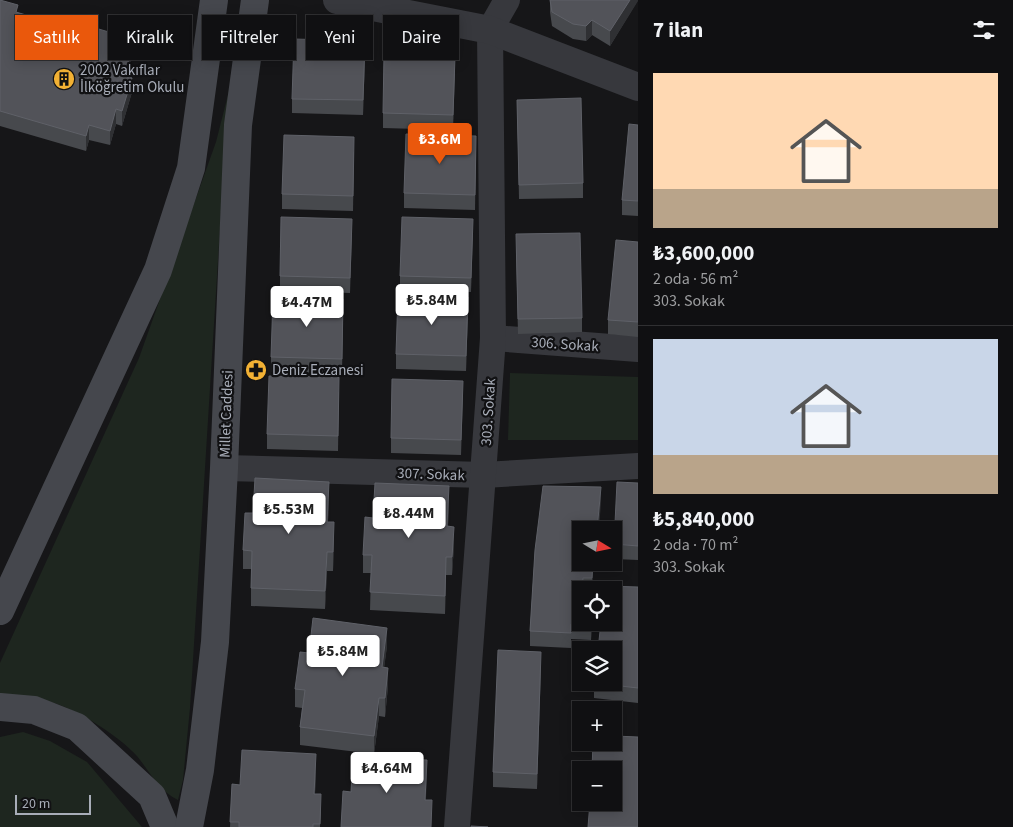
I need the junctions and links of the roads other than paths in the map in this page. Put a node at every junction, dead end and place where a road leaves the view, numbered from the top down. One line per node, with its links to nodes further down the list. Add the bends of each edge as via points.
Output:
1 (214, 0): 12 (main road, via 191,168 158,270)
2 (255, 0): 10 (main road, Millet Caddesi, via 238,125)
3 (337, 0): 5 (street)
4 (507, 0): 5 (street)
5 (490, 30): 6 (street); 7 (street, 303. Sokak)
6 (638, 87)
7 (493, 338): 8 (street, 306. Sokak); 11 (street, 303. Sokak)
8 (638, 349)
9 (638, 466): 11 (street, 307. Sokak)
10 (224, 468): 11 (street, 307. Sokak); 15 (main road, Millet Caddesi, via 215,642 200,770)
11 (484, 475): 16 (street, 303. Sokak)
12 (0, 611)
13 (0, 707): 14 (main road, via 34,710 77,727 152,796)
14 (165, 827)
15 (189, 827)
16 (457, 827)

